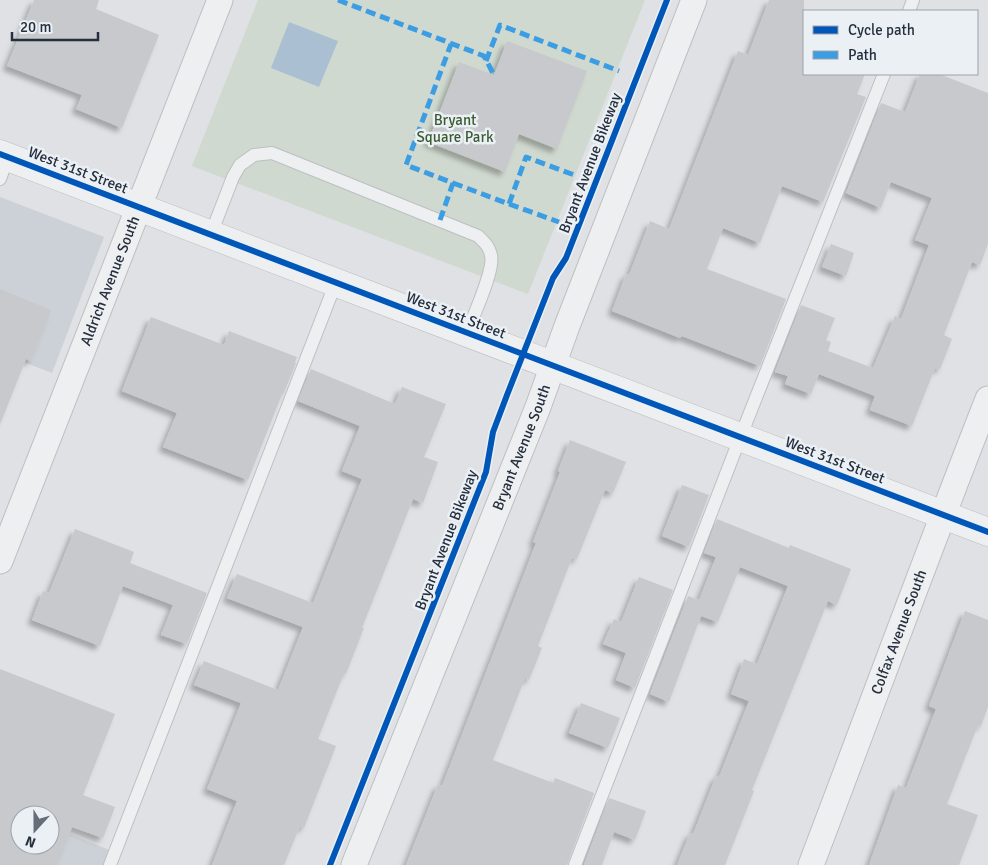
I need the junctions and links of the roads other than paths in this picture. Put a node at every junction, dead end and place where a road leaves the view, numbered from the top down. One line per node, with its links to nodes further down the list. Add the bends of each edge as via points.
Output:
1 (220, 0): 5 (street, Aldrich Avenue South)
2 (694, 0): 9 (street, Bryant Avenue South)
3 (884, 75): 11 (lane)
4 (3, 163): 5 (street, West 31st Street)
5 (138, 206): 6 (street, West 31st Street); 14 (street, Aldrich Avenue South)
6 (211, 234): 7 (street, West 31st Street); 8 (lane, via 240,165 254,155 272,153 478,236 488,246 492,257 491,270)
7 (336, 282): 8 (street, West 31st Street); 15 (lane)
8 (467, 333): 9 (street, West 31st Street)
9 (553, 366): 11 (street, West 31st Street); 16 (street, Bryant Avenue South)
10 (988, 399): 12 (street, Colfax Avenue South)
11 (740, 438): 12 (street, West 31st Street); 17 (lane)
12 (943, 514): 13 (street, West 31st Street); 18 (street, Colfax Avenue South)
13 (988, 532)
14 (0, 561)
15 (110, 865)
16 (354, 865)
17 (575, 865)
18 (811, 865)

